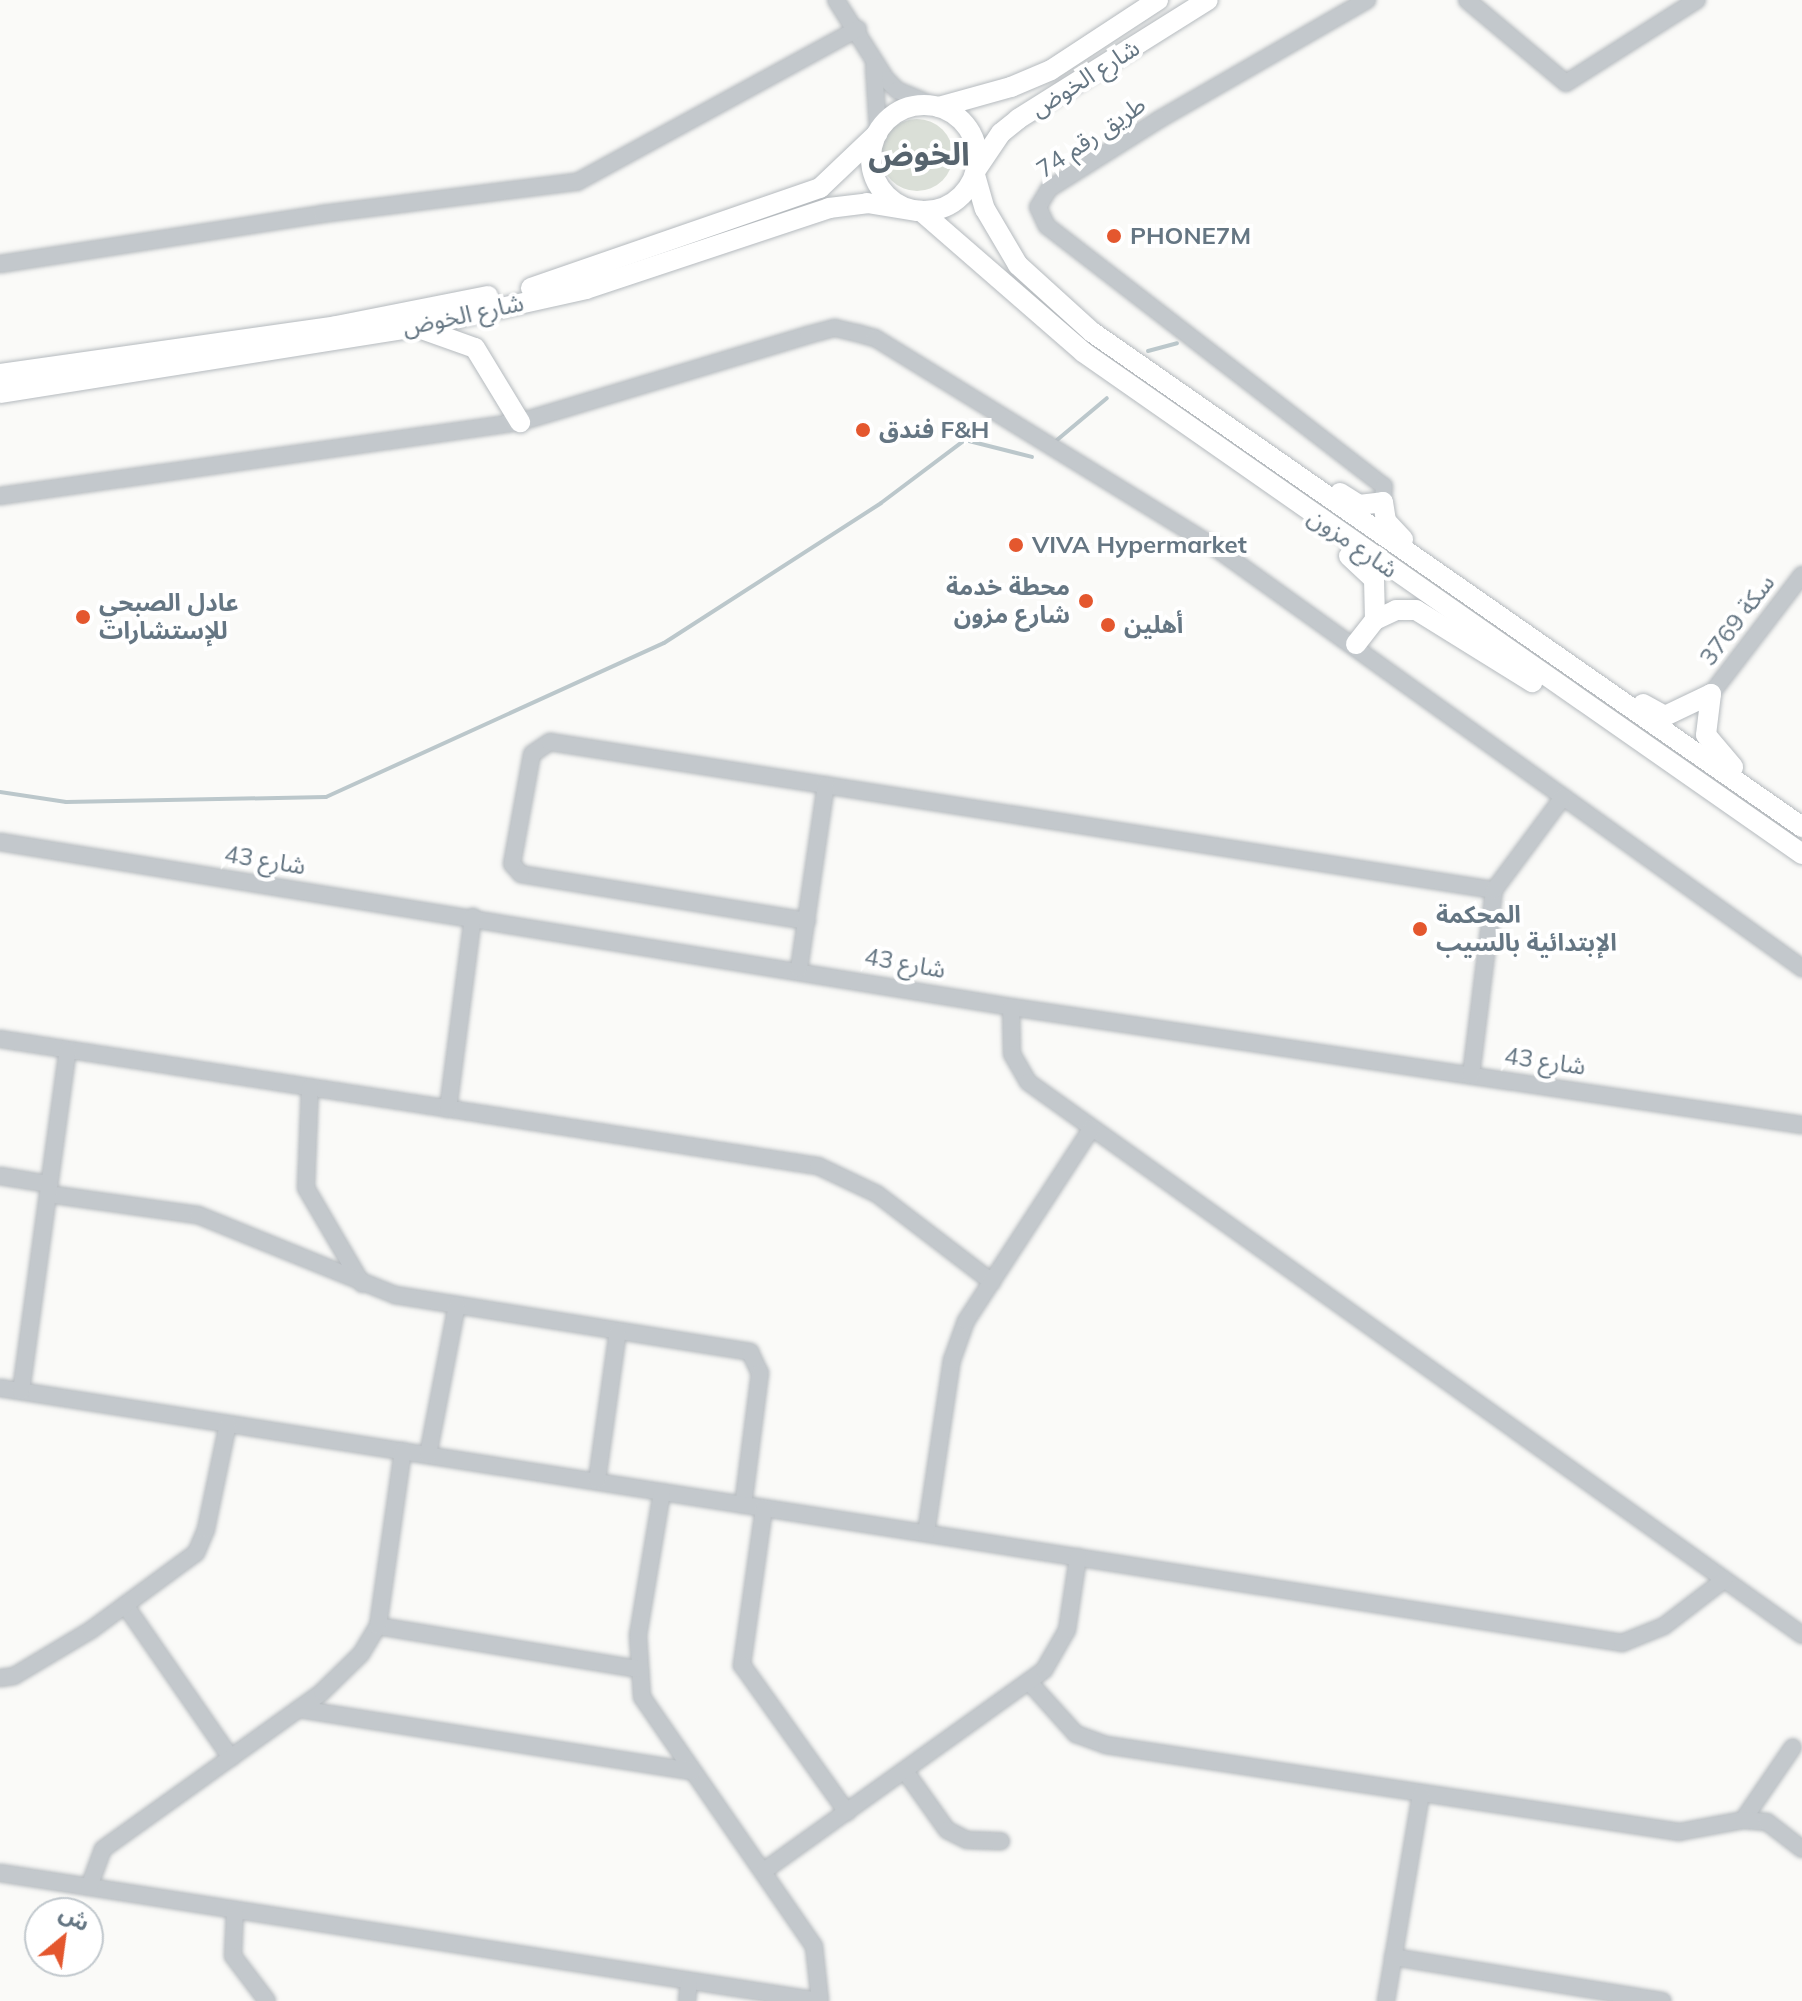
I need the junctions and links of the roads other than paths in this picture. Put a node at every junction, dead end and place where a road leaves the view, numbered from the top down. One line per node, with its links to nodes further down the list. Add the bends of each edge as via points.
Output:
1 (836, 0): 7 (street)
2 (1158, 0): 9 (main road, شارع الخوض, via 1051,70)
3 (1208, 0): 11 (main road, شارع الخوض, via 1018,119 1001,133)
4 (1367, 0): 21 (street, طريق رقم 74, via 1149,126 1049,189 1038,207 1047,226 1384,486)
5 (1467, 0): 6 (street, via 1566,83)
6 (1697, 0)
7 (858, 29): 8 (street); 13 (street, via 577,182 322,214)
8 (871, 53): 9 (street, via 897,90); 10 (street, via 879,96)
9 (937, 107): 10 (main road, via 902,110); 11 (main road, via 965,125 973,139)
10 (877, 132): 12 (main road, via 871,150 877,183 900,206); 15 (main road, شارع الخوض, via 820,188 546,285 336,326)
11 (976, 172): 12 (main road, via 954,202); 19 (main road, شارع مزون, via 1002,241 1043,292)
12 (919, 211): 14 (main road, شارع الخوض, via 867,203 829,208 586,289); 18 (main road, شارع مزون, via 949,232 1046,324)
13 (0, 264)
14 (415, 327): 16 (main road, شارع الخوض); 17 (main road, via 475,348)
15 (0, 374)
16 (0, 393)
17 (520, 422): 20 (street); 25 (street, via 808,335 835,328 857,333 875,338 1105,476)
18 (1224, 453): 23 (main road, via 1250,485 1370,572 1377,588); 27 (main road, شارع مزون)
19 (1281, 464): 21 (main road, via 1359,505); 24 (main road, شارع مزون)
20 (0, 496)
21 (1383, 502): 24 (main road, via 1386,521 1395,532)
22 (1802, 575): 26 (street, سكة 3769)
23 (1375, 620): 25 (main road); 27 (main road, via 1402,609 1423,613 1558,698)
24 (1518, 627): 26 (main road, via 1665,716); 30 (main road, شارع مزون)
25 (1356, 644): 29 (street)
26 (1711, 694): 30 (main road, via 1704,721 1716,752)
27 (1590, 707): 32 (main road, شارع مزون)
28 (826, 785): 33 (street); 35 (street); 35 (street, via 546,742 530,757 512,864 521,874)
29 (1563, 797): 33 (street); 36 (street)
30 (1802, 827)
31 (0, 842): 34 (street, شارع 43)
32 (1802, 854)
33 (1494, 890): 41 (street)
34 (473, 917): 37 (street, شارع 43); 43 (street)
35 (807, 921): 37 (street)
36 (1802, 968)
37 (799, 969): 38 (street, شارع 43)
38 (1011, 1007): 41 (street, شارع 43); 45 (street, via 1016,1067)
39 (0, 1039): 40 (street)
40 (68, 1050): 42 (street); 47 (street)
41 (1471, 1075): 44 (street, شارع 43)
42 (310, 1087): 43 (street); 49 (street, via 306,1188)
43 (448, 1109): 48 (street, via 818,1166 877,1194)
44 (1802, 1125)
45 (1091, 1129): 48 (street); 63 (street)
46 (0, 1176): 47 (street)
47 (49, 1189): 49 (street, via 198,1215); 53 (street)
48 (992, 1282): 61 (street, via 966,1321 952,1360)
49 (362, 1284): 50 (street)
50 (457, 1305): 51 (street); 56 (street)
51 (618, 1331): 57 (street); 59 (street, via 745,1351 758,1361)
52 (0, 1388): 53 (street)
53 (21, 1391): 54 (street)
54 (228, 1424): 55 (street); 64 (street, via 196,1553)
55 (403, 1451): 56 (street); 65 (street)
56 (428, 1455): 57 (street)
57 (597, 1480): 58 (street)
58 (662, 1492): 59 (street); 67 (street)
59 (743, 1505): 60 (street)
60 (764, 1508): 61 (street); 76 (street, via 742,1665)
61 (926, 1533): 62 (street)
62 (1078, 1557): 63 (street, via 1622,1643 1664,1626); 69 (street, via 1067,1630)
63 (1724, 1580): 66 (street)
64 (125, 1605): 68 (street, via 14,1676); 72 (street)
65 (378, 1626): 67 (street); 70 (street, via 361,1654)
66 (1802, 1635)
67 (637, 1669): 73 (street, via 642,1697)
68 (0, 1678)
69 (1030, 1683): 74 (street); 75 (street, via 1076,1734 1106,1745)
70 (299, 1709): 72 (street); 73 (street)
71 (1793, 1747): 77 (street)
72 (231, 1758): 82 (street, via 103,1849)
73 (692, 1771): 80 (street)
74 (905, 1771): 76 (street); 78 (street, via 947,1830 967,1840)
75 (1421, 1795): 77 (street, via 1679,1832); 84 (street)
76 (847, 1812): 80 (street)
77 (1743, 1820): 79 (street, via 1767,1822)
78 (1001, 1841)
79 (1802, 1849)
80 (765, 1870): 88 (street, via 814,1946)
81 (0, 1873): 82 (street)
82 (89, 1887): 83 (street)
83 (235, 1910): 85 (street); 86 (street, via 233,1956)
84 (1393, 1957): 89 (street); 90 (street)
85 (689, 1983): 87 (street); 88 (street)
86 (267, 2001)
87 (687, 2001)
88 (819, 2001)
89 (1386, 2001)
90 (1662, 2001)

